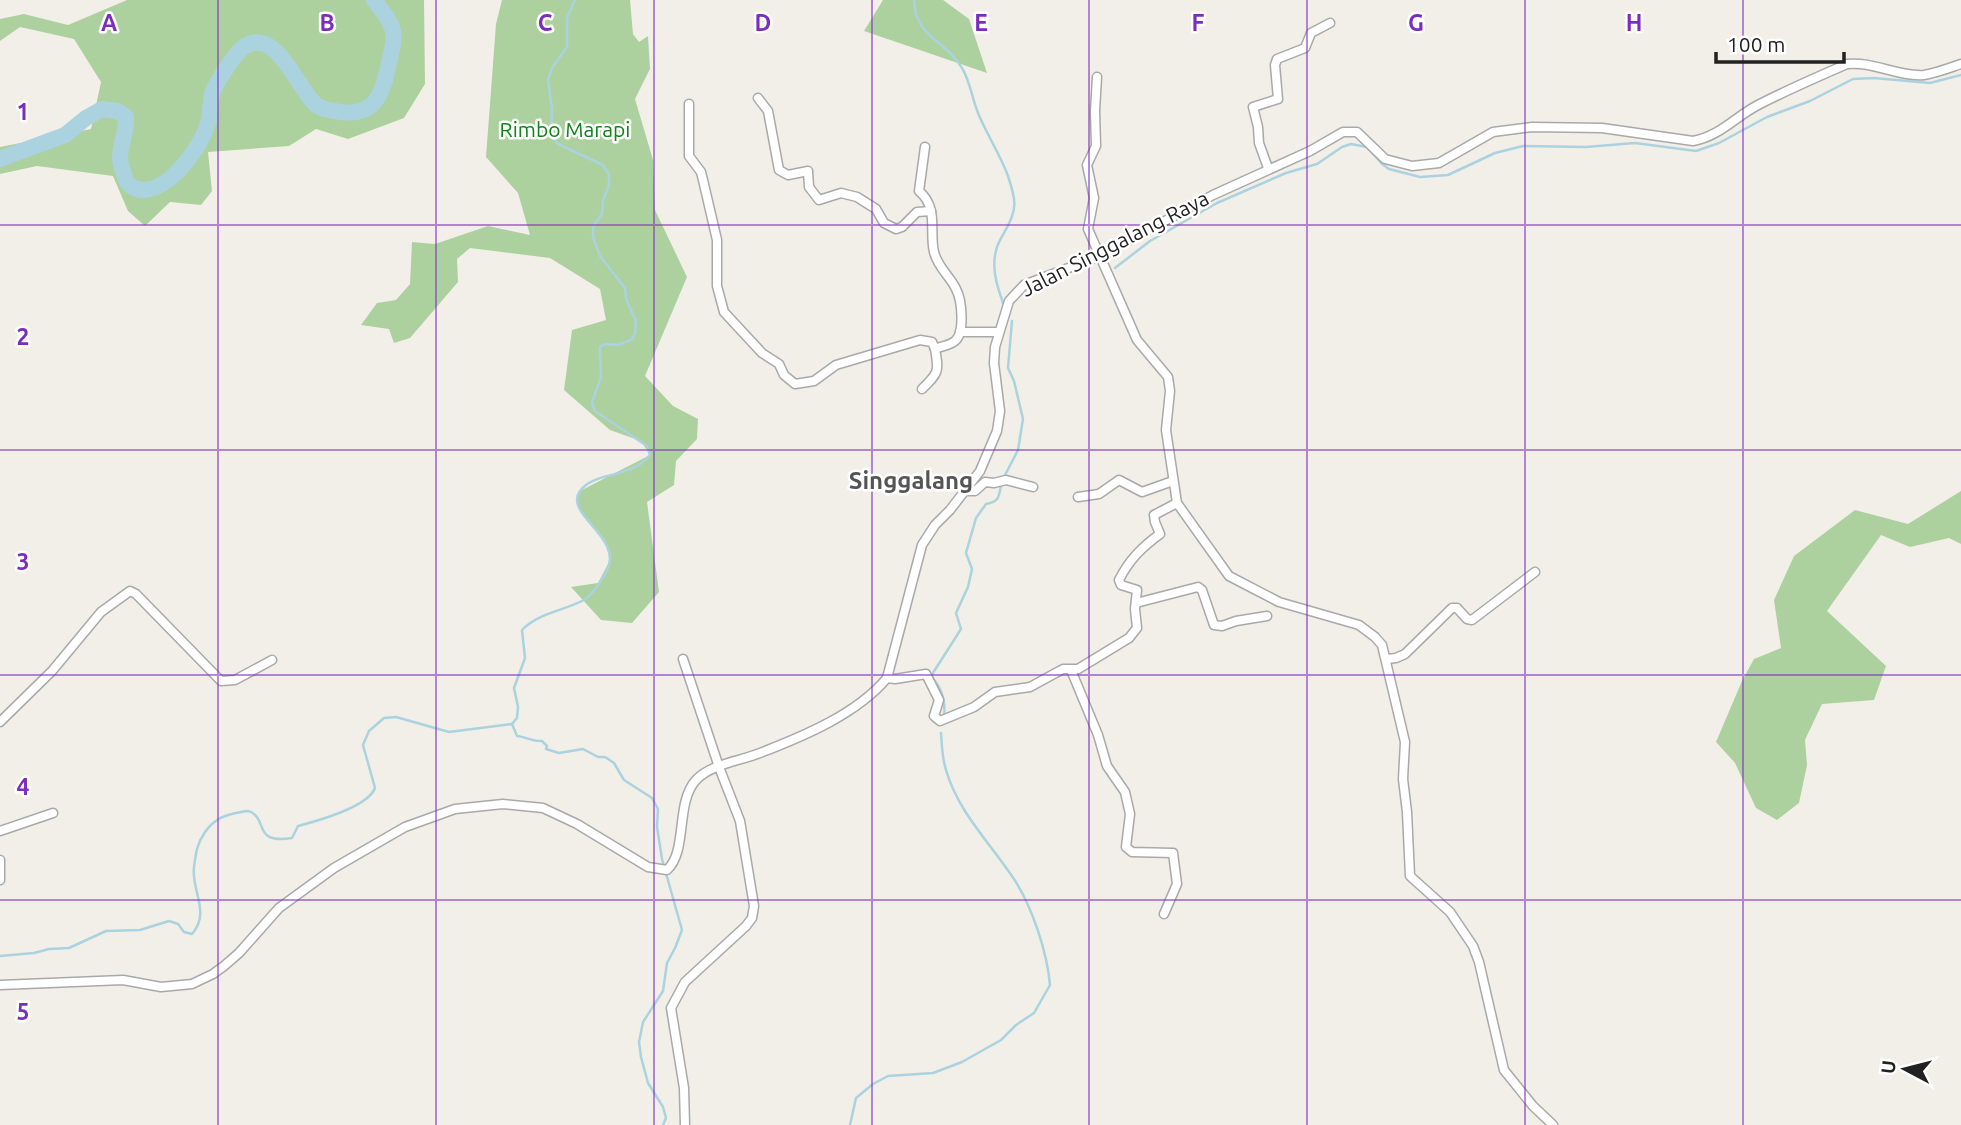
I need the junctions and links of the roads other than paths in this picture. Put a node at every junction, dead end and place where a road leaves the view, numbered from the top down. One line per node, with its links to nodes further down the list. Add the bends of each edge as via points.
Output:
1 (1330, 23): 7 (street, via 1311,33 1305,48 1277,59 1278,99 1252,108)
2 (1961, 64): 7 (street, Jalan Singgalang Raya, via 1924,75 1847,64 1755,107 1723,131 1693,141 1602,128 1532,127 1493,132 1439,163 1412,166 1385,159 1357,132 1348,131)
3 (1097, 77): 9 (street, via 1096,146 1087,165 1094,198 1088,226)
4 (758, 98): 8 (street, via 768,111 779,170 788,175 808,171 809,187 817,199 841,193 857,197 876,209 884,223 899,229 917,212)
5 (689, 104): 12 (street, via 689,156 701,172 717,240 720,305 762,353 779,364 784,375 795,384 805,384 836,365 920,340 932,342)
6 (925, 147): 8 (street, via 919,191)
7 (1268, 168): 9 (street, Jalan Singgalang Raya)
8 (931, 211): 10 (street, via 933,250 957,290)
9 (1100, 256): 11 (street, Jalan Singgalang Raya, via 1024,285 1009,300); 14 (street, via 1137,340 1168,377 1166,430)
10 (960, 332): 11 (street); 12 (street, via 952,344)
11 (999, 332): 16 (street, Jalan Singgalang Raya, via 994,363 1000,411 997,431)
12 (934, 349): 13 (street, via 939,368)
13 (922, 389)
14 (1173, 481): 17 (street, via 1141,492 1119,480 1101,494); 18 (street)
15 (1033, 487): 16 (street, via 1006,480 985,482 975,491)
16 (966, 491): 26 (street, Jalan Singgalang Raya, via 922,545)
17 (1078, 497)
18 (1177, 503): 20 (street, via 1154,515 1160,534 1129,562 1119,580 1137,590); 23 (street, via 1230,576 1279,602 1359,625 1375,637)
19 (1535, 572): 23 (street, via 1472,620 1452,608 1405,654)
20 (1136, 603): 21 (street, via 1198,587 1214,625); 25 (street, via 1137,626 1132,635)
21 (1267, 616)
22 (683, 659): 28 (street)
23 (1387, 659): 36 (street, via 1405,741 1410,876 1450,912 1473,946 1504,1070)
24 (272, 660): 27 (street, via 228,683 216,679 130,592 101,612 52,671)
25 (1071, 670): 26 (street, via 1063,669 1030,687 995,692 974,707 940,720 934,716 939,700 926,674); 33 (street, via 1108,769 1125,792 1130,814 1127,849 1173,853 1177,884)
26 (887, 678): 28 (street, via 859,704 821,725)
27 (0, 722)
28 (719, 767): 34 (street, via 695,781 689,792 675,860 667,870 648,867 544,808 503,804 455,809 405,827 334,868 279,908 224,966 192,984 161,987 123,980); 35 (street, via 740,821 754,906 746,926 685,982 671,1008)
29 (52, 813): 30 (street)
30 (0, 831)
31 (0, 860): 32 (street)
32 (0, 880)
33 (1164, 915)
34 (0, 985)
35 (685, 1125)
36 (1553, 1125)

